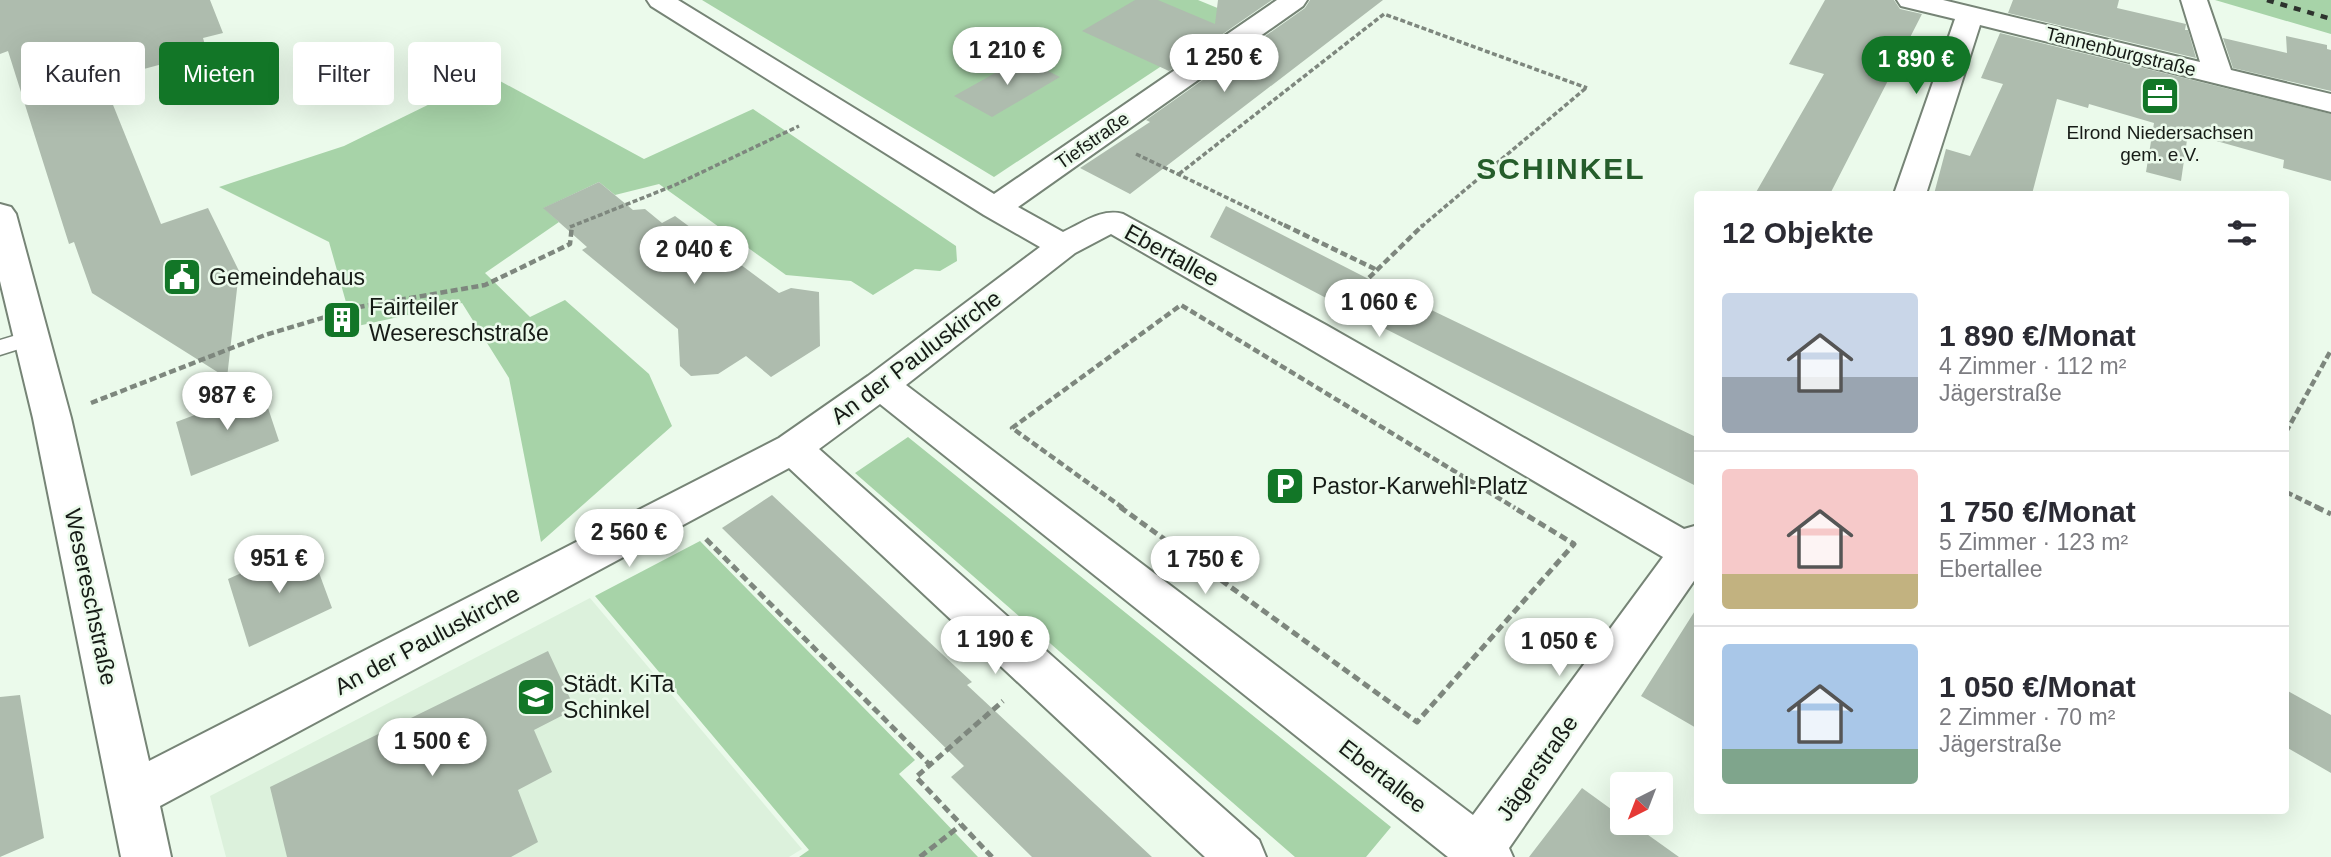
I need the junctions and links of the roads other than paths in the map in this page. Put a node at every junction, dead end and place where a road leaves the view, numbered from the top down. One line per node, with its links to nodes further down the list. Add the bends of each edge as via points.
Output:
1 (660, 0): 9 (street)
2 (1294, 0): 9 (street, Tiefstraße)
3 (1910, 0): 5 (street, Tannenburgstraße)
4 (2194, 0): 6 (street)
5 (1970, 14): 6 (street, Tannenburgstraße); 8 (street)
6 (2218, 75): 7 (street, Tannenburgstraße)
7 (2331, 103)
8 (1911, 191)
9 (995, 208): 11 (street)
10 (0, 214): 12 (street, Wesereschstraße)
11 (1063, 246): 13 (street, An der Pauluskirche); 15 (street, Ebertallee, via 1111,221)
12 (15, 343): 16 (street, Wesereschstraße, via 52,418)
13 (881, 385): 14 (street, An der Pauluskirche); 17 (street, Ebertallee)
14 (793, 448): 16 (street, An der Pauluskirche); 19 (street)
15 (1693, 547): 17 (street, Jägerstraße)
16 (134, 794): 18 (street, Wesereschstraße)
17 (1480, 855)
18 (146, 857)
19 (1241, 857)

